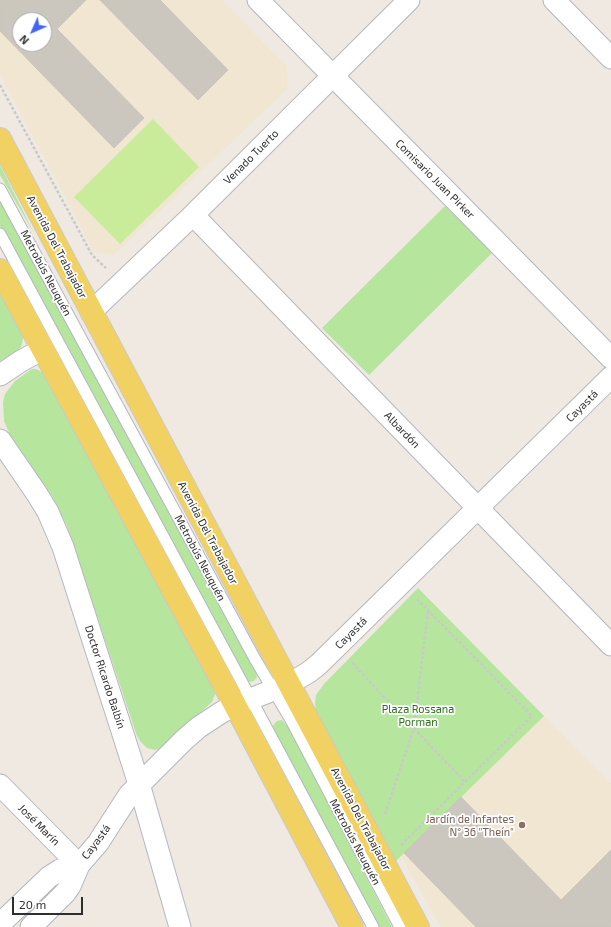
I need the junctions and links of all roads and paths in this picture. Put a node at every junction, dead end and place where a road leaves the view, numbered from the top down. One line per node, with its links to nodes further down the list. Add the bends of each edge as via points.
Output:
1 (258, 0): 5 (street, Comisario Juan Pirker)
2 (409, 0): 5 (street, Venado Tuerto)
3 (554, 0): 4 (street)
4 (611, 58)
5 (333, 76): 9 (street, Venado Tuerto); 15 (street, Comisario Juan Pirker)
6 (0, 85): 11 (path, via 92,255)
7 (0, 139): 13 (main road, Avenida Del Trabajador)
8 (0, 189): 24 (lane, Metrobús Neuquén, via 255,659)
9 (192, 215): 13 (street, Venado Tuerto); 19 (street, Albardón)
10 (0, 234): 25 (lane, Metrobús Neuquén)
11 (108, 269)
12 (0, 270): 14 (main road)
13 (91, 312): 24 (main road, Avenida Del Trabajador)
14 (43, 349): 16 (street); 25 (main road)
15 (611, 358)
16 (0, 375)
17 (611, 377): 19 (street, Cayastá)
18 (0, 440): 28 (street, Doctor Ricardo Balbín, via 38,494 57,530)
19 (478, 508): 22 (street, Albardón); 24 (street, Cayastá, via 320,664)
20 (416, 597): 21 (path)
21 (428, 611): 26 (path); 27 (path, via 532,716)
22 (611, 645)
23 (347, 668): 26 (path, via 352,662)
24 (281, 687): 25 (street, Cayastá); 38 (lane, Metrobús Neuquén, via 291,720); 39 (main road, Avenida Del Trabajador)
25 (243, 702): 28 (street, Cayastá, via 199,727); 36 (main road); 37 (lane, Metrobús Neuquén)
26 (414, 728): 27 (path); 30 (path)
27 (465, 782): 31 (path)
28 (139, 784): 32 (street, Cayastá, via 121,806 98,843); 35 (street, Doctor Ricardo Balbín)
29 (0, 785): 32 (street, José Marín)
30 (384, 817)
31 (400, 846)
32 (79, 865): 33 (street, Cayastá, via 60,870 49,877); 34 (street, Cayastá, via 65,893)
33 (0, 924)
34 (31, 927)
35 (180, 927)
36 (352, 927)
37 (373, 927)
38 (400, 927)
39 (418, 927)

